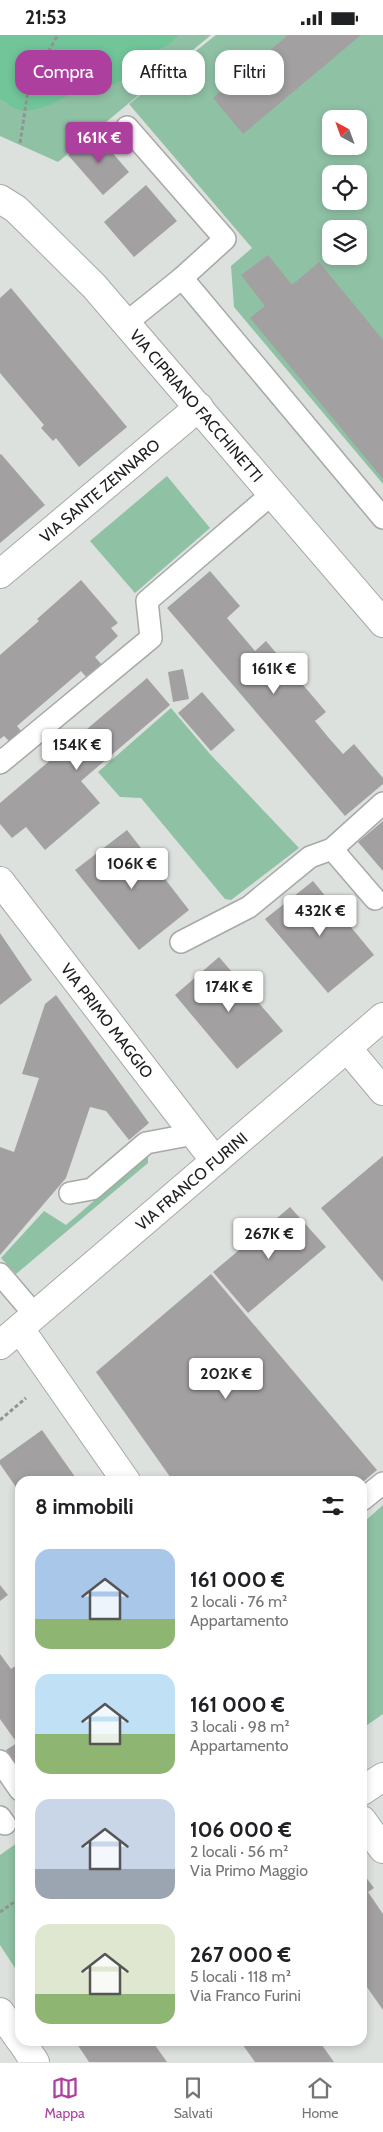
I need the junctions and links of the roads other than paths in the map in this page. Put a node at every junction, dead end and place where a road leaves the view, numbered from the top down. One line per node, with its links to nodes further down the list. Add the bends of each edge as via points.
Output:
1 (127, 127): 3 (lane, via 225,239)
2 (0, 199): 4 (street, VIA CIPRIANO FACCHINETTI, via 16,209)
3 (182, 278): 4 (lane); 7 (lane)
4 (126, 323): 5 (street, VIA CIPRIANO FACCHINETTI)
5 (198, 407): 6 (street, VIA CIPRIANO FACCHINETTI); 8 (street, VIA SANTE ZENNARO)
6 (273, 493): 9 (street, VIA CIPRIANO FACCHINETTI); 10 (lane, via 147,601 150,638)
7 (383, 518)
8 (0, 574)
9 (383, 623)
10 (0, 763)
11 (383, 803): 12 (lane)
12 (332, 849): 14 (lane); 15 (lane, via 310,857 249,907)
13 (0, 881): 19 (street, VIA PRIMO MAGGIO)
14 (375, 899)
15 (181, 941)
16 (383, 1017): 17 (street, VIA FRANCO FURINI)
17 (347, 1048): 18 (street); 20 (street, VIA FRANCO FURINI)
18 (383, 1091)
19 (194, 1134): 20 (street, VIA PRIMO MAGGIO); 21 (lane, via 146,1143 92,1189)
20 (215, 1161): 23 (street, VIA FRANCO FURINI)
21 (70, 1193)
22 (0, 1274): 23 (lane)
23 (18, 1329): 24 (street)
24 (122, 1476)
25 (383, 1483): 26 (lane)
26 (367, 1496)
27 (0, 1761): 29 (lane)
28 (383, 1777): 30 (street)
29 (15, 1783)
30 (367, 1788)
31 (367, 1826): 32 (street)
32 (383, 1849)
33 (24, 2046): 34 (street)
34 (35, 2062)

